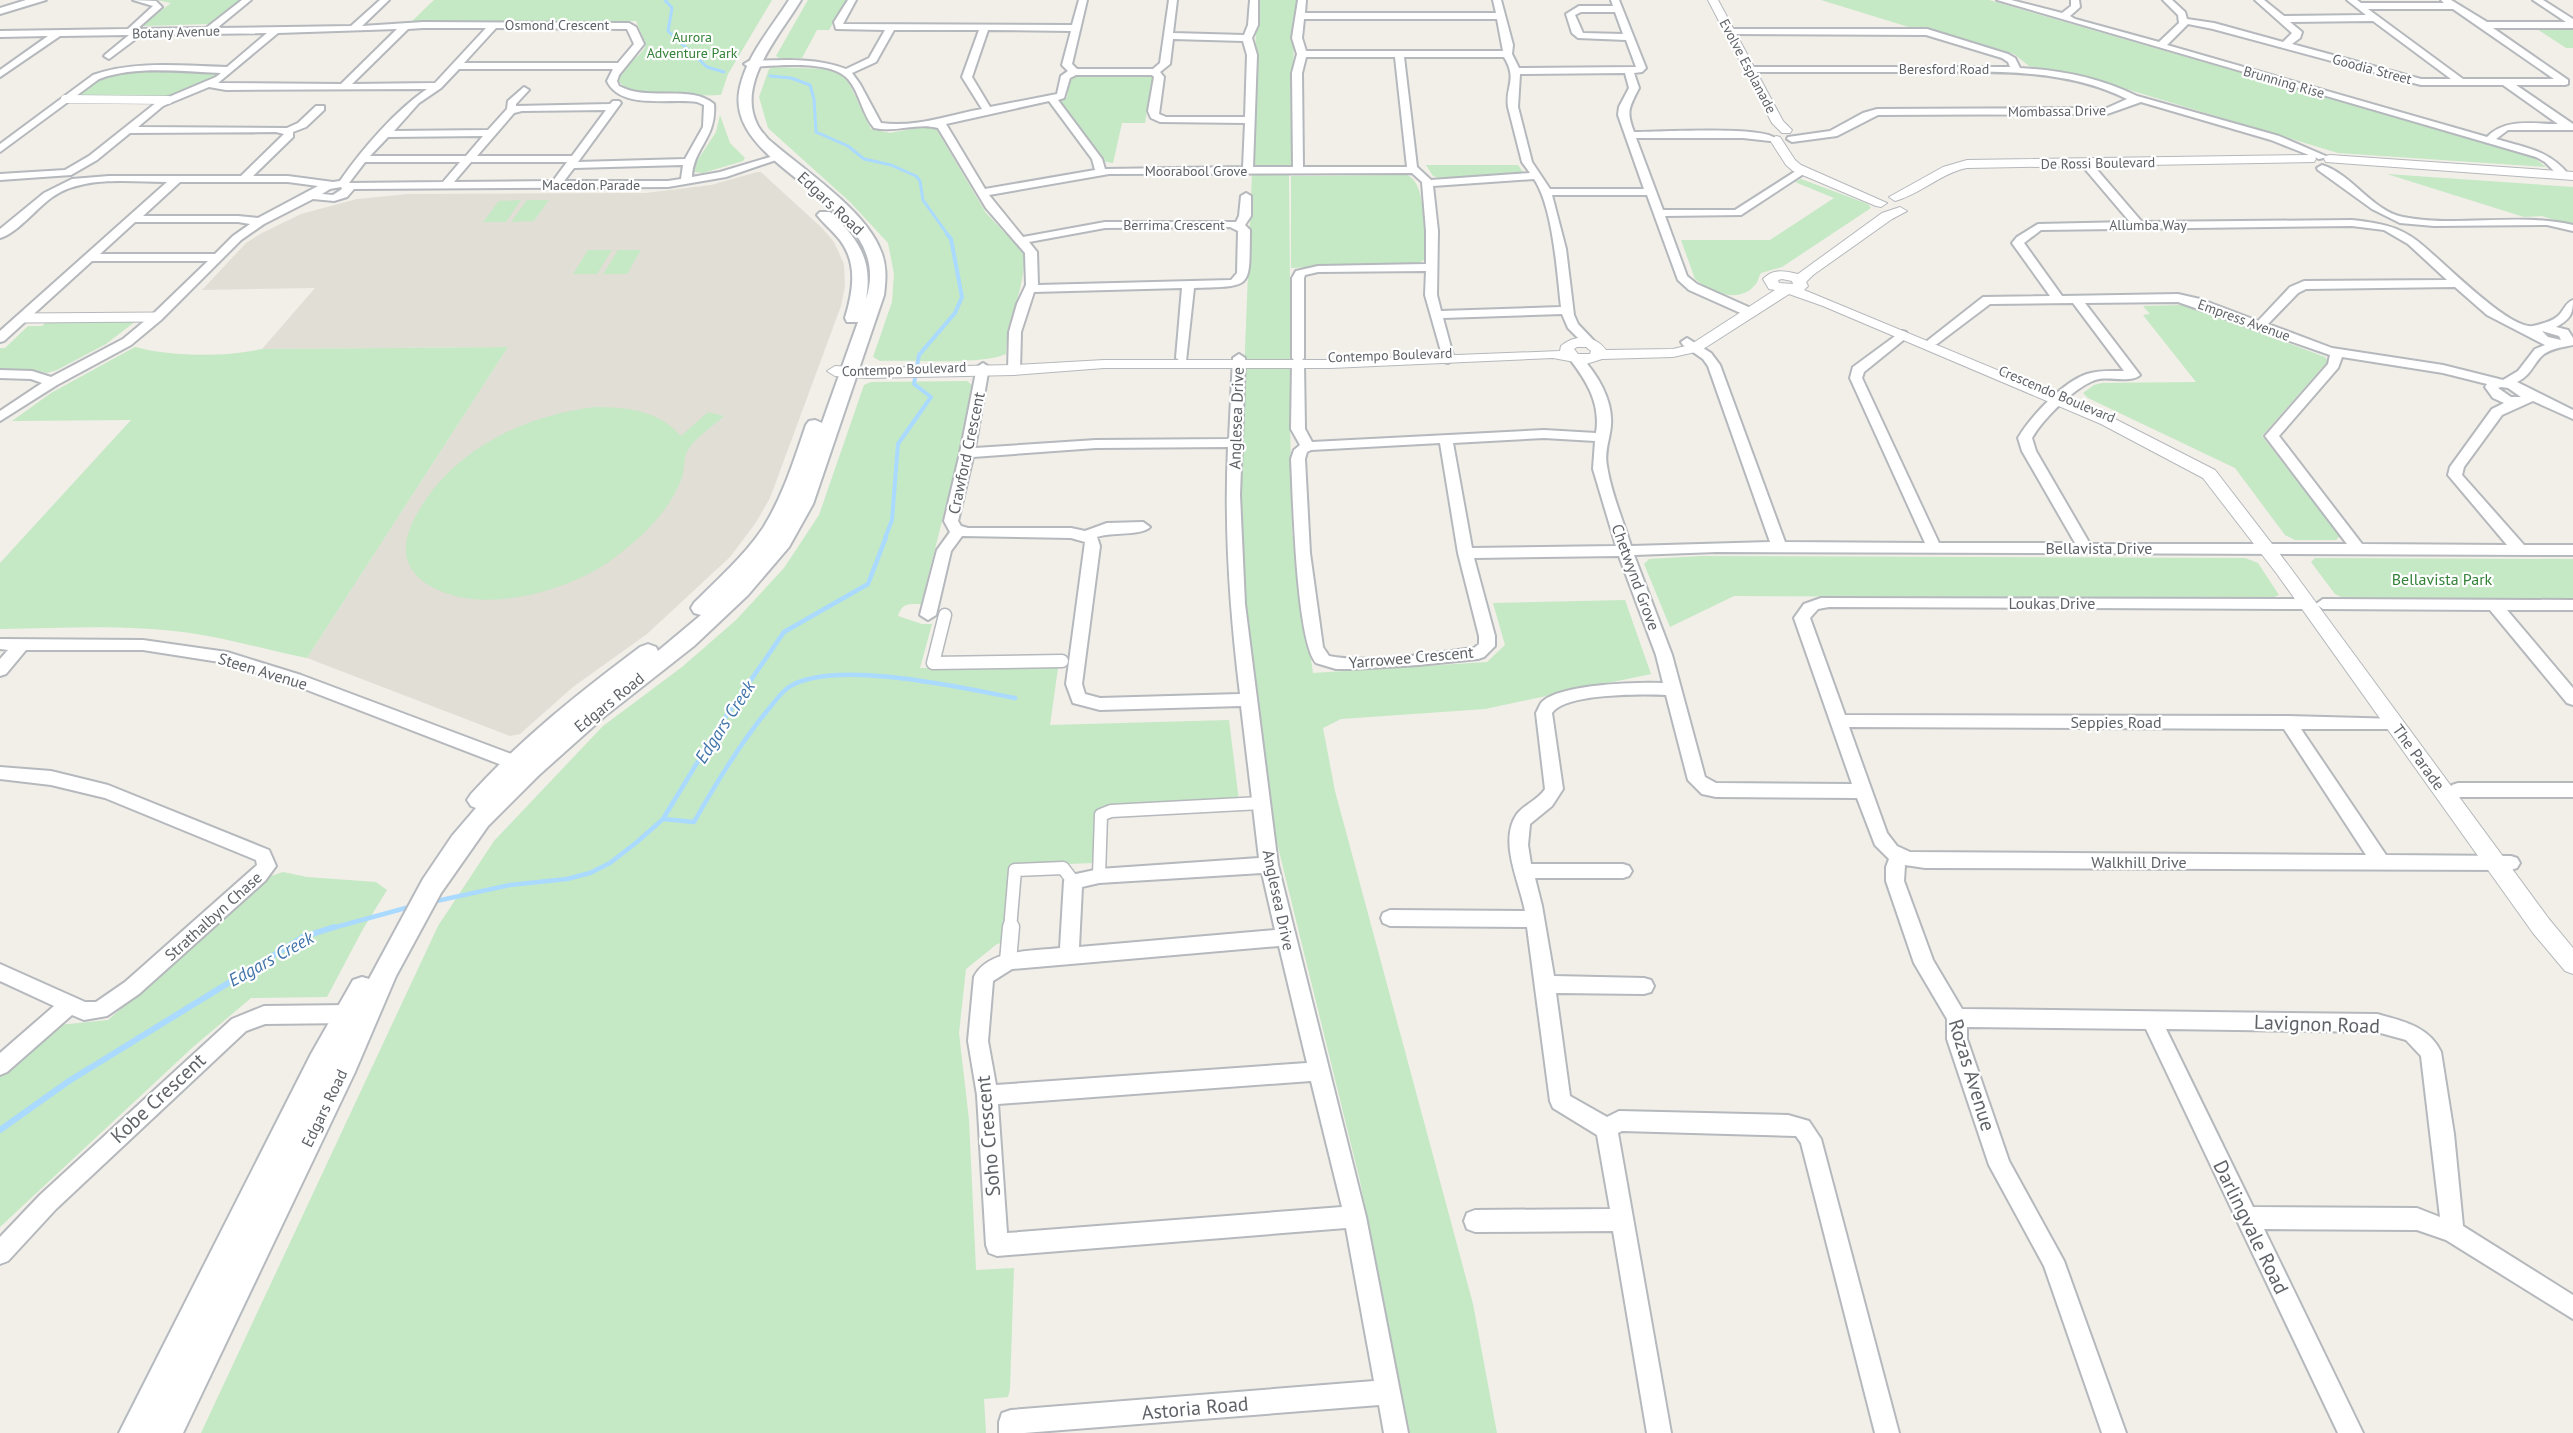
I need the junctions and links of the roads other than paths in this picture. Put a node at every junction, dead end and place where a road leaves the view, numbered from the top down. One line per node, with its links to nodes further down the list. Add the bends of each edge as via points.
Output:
1 (42, 0): 23 (street)
2 (137, 0): 40 (street, via 158,7 135,26)
3 (247, 0): 38 (street)
4 (385, 0): 37 (street)
5 (785, 0): 53 (main road, Edgars Road)
6 (795, 0): 53 (main road, Edgars Road)
7 (852, 0): 34 (street, via 838,22 839,27)
8 (1083, 0): 36 (street)
9 (1173, 0): 44 (street)
10 (1254, 0): 46 (street, via 1253,25)
11 (1302, 0): 24 (street)
12 (1497, 0): 25 (street)
13 (1706, 0): 41 (street, Evolve Esplanade)
14 (1713, 0): 41 (street, Evolve Esplanade)
15 (2001, 0): 26 (street, Brunning Rise)
16 (2075, 0): 26 (street, via 2076,7)
17 (2167, 0): 29 (street)
18 (2259, 0): 28 (street)
19 (2537, 0): 30 (street)
20 (2355, 3): 21 (street); 27 (street)
21 (2449, 3): 32 (street)
22 (1617, 5): 45 (street); 45 (street, via 1579,9 1570,14 1581,36)
23 (0, 11)
24 (1300, 16): 25 (street); 49 (street, via 1297,38)
25 (1501, 16): 51 (street)
26 (2064, 16): 47 (street, Brunning Rise)
27 (2376, 18): 28 (street); 68 (street)
28 (2282, 19): 48 (street, via 2299,34)
29 (2184, 21): 47 (street); 48 (street, Goodia Street)
30 (2573, 24): 32 (street)
31 (494, 25): 33 (street, Osmond Crescent); 54 (street); 55 (street, Osmond Crescent, via 625,25 633,29 639,45)
32 (2485, 25): 64 (street)
33 (405, 26): 37 (street, Osmond Crescent); 71 (street)
34 (891, 28): 35 (street); 61 (street, via 873,60)
35 (984, 28): 36 (street); 82 (street, via 967,77)
36 (1077, 28): 62 (street, via 1067,65)
37 (353, 29): 39 (street, Botany Avenue)
38 (209, 30): 39 (street, Botany Avenue); 40 (street, Botany Avenue)
39 (276, 30): 57 (street)
40 (134, 32): 43 (street, Botany Avenue); 52 (street)
41 (1726, 32): 56 (street, Evolve Esplanade); 58 (street, via 1927,32 2005,56 2012,60)
42 (0, 34): 43 (street, Botany Avenue)
43 (57, 34): 65 (street)
44 (1168, 36): 46 (street); 63 (street, via 1164,66)
45 (1630, 37): 60 (street, via 1641,68)
46 (1247, 38): 83 (street, via 1252,55)
47 (2162, 44): 94 (street, Brunning Rise)
48 (2285, 45): 68 (street, Goodia Street, via 2415,81)
49 (1302, 54): 50 (street); 107 (street, via 1297,72)
50 (1399, 54): 51 (street); 104 (street)
51 (1507, 54): 59 (street)
52 (109, 56)
53 (752, 64): 61 (street, via 820,64); 99 (main road, Edgars Road, via 744,94 746,116)
54 (457, 66): 55 (street); 72 (street)
55 (621, 66): 74 (street, Osmond Crescent, via 612,77 612,85)
56 (1745, 69): 58 (street, Beresford Road); 93 (street, Evolve Esplanade, via 1778,123); 93 (street, Evolve Esplanade, via 1768,123)
57 (230, 70): 69 (street); 75 (street, via 112,71 96,77)
58 (2016, 70): 77 (street, Beresford Road, via 2084,81)
59 (1515, 71): 60 (street); 110 (street, via 1513,107 1527,162)
60 (1634, 71): 92 (street, via 1634,88 1623,111)
61 (846, 72): 84 (street, via 876,124 885,128)
62 (1074, 72): 63 (street); 76 (street, via 1067,74 1061,96)
63 (1155, 72): 83 (street, via 1158,77 1153,114 1157,118)
64 (2552, 73): 66 (street); 70 (street)
65 (0, 74)
66 (2573, 74)
67 (2506, 82): 68 (street, Goodia Street); 70 (street, Goodia Street); 85 (street)
68 (2462, 83)
69 (209, 84): 71 (street); 78 (street)
70 (2569, 85)
71 (344, 86): 72 (street)
72 (438, 86): 91 (street, via 416,101)
73 (524, 90): 81 (street, via 511,103)
74 (630, 96): 79 (street); 101 (street, via 697,99 709,104 710,127)
75 (66, 99): 78 (street); 90 (street)
76 (1052, 99): 82 (street); 105 (street, via 1097,159)
77 (2135, 99): 93 (street, Mombassa Drive, via 2107,111 1874,112 1836,134); 102 (street, via 2294,145)
78 (168, 100): 86 (street)
79 (612, 107): 81 (street); 100 (street)
80 (320, 108): 87 (street, via 302,125)
81 (512, 110): 88 (street)
82 (988, 111): 84 (street)
83 (1250, 120): 106 (street)
84 (937, 124): 127 (street, via 942,126)
85 (2571, 128): 94 (street, via 2506,128)
86 (128, 130): 87 (street); 96 (street)
87 (288, 131): 117 (street, via 289,135)
88 (489, 133): 91 (street); 98 (street)
89 (0, 134): 90 (street)
90 (20, 134): 95 (street)
91 (385, 134): 97 (street)
92 (1630, 135): 93 (street, Mombassa Drive); 126 (street)
93 (1780, 135): 108 (street, Evolve Esplanade, via 1790,162); 131 (street, Evolve Esplanade, via 1806,167)
94 (2489, 141): 114 (street, Brunning Rise, via 2543,157)
95 (0, 149)
96 (93, 158): 109 (street); 113 (street)
97 (362, 159): 98 (street); 124 (street)
98 (468, 159): 100 (street); 123 (street)
99 (773, 159): 120 (street, Macedon Parade); 177 (main road, Edgars Road, via 841,229 860,264 861,292)
100 (573, 162): 101 (street); 122 (street)
101 (688, 162): 120 (street)
102 (2324, 163): 103 (street, De Rossi Boulevard); 114 (street, De Rossi Boulevard); 131 (street, De Rossi Boulevard, via 1967,164 1948,168 1913,191); 132 (street)
103 (2089, 167): 133 (street, De Rossi Boulevard, via 1966,169 1950,175); 139 (street)
104 (1413, 170): 107 (street, Moorabool Grove); 121 (street)
105 (1100, 171): 106 (street, Moorabool Grove); 127 (street, Moorabool Grove)
106 (1248, 171): 107 (street, Moorabool Grove)
107 (1298, 171)
108 (1803, 171): 131 (street, Evolve Esplanade); 134 (street, via 1737,213)
109 (84, 173): 113 (street); 115 (street)
110 (1536, 176): 121 (street); 125 (street)
111 (0, 177): 112 (street)
112 (22, 177): 113 (street); 119 (street)
113 (69, 177): 115 (street); 119 (street); 129 (street)
114 (2570, 177)
115 (109, 179): 116 (street)
116 (176, 180): 117 (street); 135 (street)
117 (243, 180): 118 (street)
118 (298, 180): 124 (street); 128 (street, via 309,184)
119 (55, 182): 129 (street)
120 (686, 182): 122 (street, Macedon Parade)
121 (1427, 183): 145 (street)
122 (556, 185): 123 (street, Macedon Parade)
123 (445, 186): 124 (street, Macedon Parade)
124 (342, 187): 128 (street); 128 (street, via 337,197)
125 (1545, 192): 126 (street); 153 (street, via 1560,249)
126 (1651, 192): 134 (street)
127 (981, 193): 142 (street)
128 (318, 194): 136 (street)
129 (48, 195): 141 (street)
130 (1246, 196): 138 (street, via 1245,216)
131 (1887, 201): 133 (street); 148 (street, via 1872,219 1786,274 1770,279)
132 (2371, 205): 137 (street); 137 (street)
133 (1906, 207): 148 (street, via 1887,216)
134 (1659, 213): 154 (street, via 1685,282)
135 (133, 219): 136 (street); 144 (street)
136 (260, 222): 143 (street)
137 (2392, 223): 139 (street, Allumba Way); 140 (street, Allumba Way, via 2547,222); 146 (street)
138 (1239, 226): 142 (street, Berrima Crescent, via 1105,225); 147 (street, Berrima Crescent, via 1244,230 1240,279 1229,284)
139 (2139, 226): 151 (street, Allumba Way, via 2032,229 2019,241 2020,246)
140 (2573, 228)
141 (1, 234)
142 (1023, 240): 149 (street, via 1032,256)
143 (216, 257): 144 (street); 156 (street)
144 (90, 258): 157 (street)
145 (1431, 267): 155 (street); 174 (street, via 1318,269 1300,273)
146 (2458, 283): 160 (street, via 2304,285 2294,290); 161 (street, via 2491,312)
147 (1188, 284): 149 (street, Berrima Crescent); 172 (street)
148 (1790, 285): 154 (street); 162 (street, Crescendo Boulevard)
149 (1031, 289): 175 (street, via 1015,332)
150 (2076, 298): 151 (street, Empress Avenue); 160 (street, Empress Avenue, via 2184,298); 184 (street, via 2134,375 2088,378)
151 (2058, 299): 165 (street, Empress Avenue, via 1987,300)
152 (2573, 304): 158 (street)
153 (1567, 310): 155 (street); 159 (street)
154 (1745, 310): 166 (street)
155 (1436, 315): 171 (street)
156 (157, 317): 157 (street); 181 (street, via 126,343)
157 (25, 318): 163 (street)
158 (2562, 319): 161 (street); 164 (street)
159 (1572, 325): 167 (street); 168 (street)
160 (2261, 326): 170 (street, Empress Avenue)
161 (2539, 331): 164 (street); 169 (street)
162 (1905, 332): 165 (street, Crescendo Boulevard); 197 (street, via 1858,370 1856,378)
163 (0, 338)
164 (2566, 340): 169 (street)
165 (1930, 343): 184 (street, Crescendo Boulevard)
166 (1691, 345): 167 (street, via 1673,353); 196 (street, via 1714,365)
167 (1595, 350): 168 (street, Contempo Boulevard, via 1579,341); 180 (street, Chetwynd Grove)
168 (1571, 351): 171 (street, Contempo Boulevard); 180 (street, Chetwynd Grove)
169 (2539, 352): 179 (street)
170 (2337, 353): 182 (street, Empress Avenue, via 2457,373); 200 (street, via 2334,365 2272,435)
171 (1447, 356): 174 (street, Contempo Boulevard)
172 (1182, 358): 173 (street, Contempo Boulevard); 175 (street, Contempo Boulevard, via 1105,358)
173 (1239, 361): 174 (street, Contempo Boulevard); 175 (street, Contempo Boulevard); 190 (street, Anglesea Drive)
174 (1298, 361): 191 (street, via 1298,429)
175 (1014, 367): 176 (street, Contempo Boulevard)
176 (982, 369): 177 (street, Contempo Boulevard); 192 (street, Crawford Crescent)
177 (846, 371): 220 (main road, Edgars Road, via 803,504 782,542 762,567 686,641)
178 (0, 374): 181 (street, via 32,375)
179 (2523, 374): 182 (street); 183 (street)
180 (1593, 379): 188 (street, Chetwynd Grove, via 1604,422)
181 (52, 382): 187 (street)
182 (2498, 387): 183 (street, Empress Avenue); 185 (street)
183 (2522, 397): 185 (street); 186 (street)
184 (2061, 399): 198 (street, via 2027,432 2026,444); 199 (street, Crescendo Boulevard, via 2209,474)
185 (2497, 411): 201 (street, via 2455,475)
186 (2567, 413)
187 (0, 417)
188 (1601, 438): 189 (street, via 1544,434); 203 (street, Chetwynd Grove, via 1600,469)
189 (1446, 440): 191 (street); 204 (street, Yarrowee Crescent)
190 (1235, 443): 192 (street, via 1096,444); 216 (street, Anglesea Drive, via 1233,526)
191 (1308, 446): 204 (street, Yarrowee Crescent, via 1301,450 1298,459 1301,520 1315,647 1321,658 1350,663 1470,654 1484,649 1488,642)
192 (967, 453): 194 (street, Crawford Crescent, via 951,521)
193 (1143, 527): 195 (street, Crawford Crescent, via 1107,528)
194 (959, 531): 195 (street, Crawford Crescent); 208 (street, via 944,550)
195 (1086, 536): 216 (street, via 1093,546 1074,684 1079,699 1100,704)
196 (1779, 547): 197 (street, Bellavista Drive); 203 (street, Bellavista Drive)
197 (1934, 547): 198 (street, Bellavista Drive)
198 (2085, 548): 199 (street, Bellavista Drive)
199 (2274, 549): 200 (street, Bellavista Drive); 205 (street, The Parade)
200 (2358, 549): 201 (street, Bellavista Drive)
201 (2520, 549): 202 (street, Bellavista Drive)
202 (2573, 550)
203 (1625, 551): 204 (street, Bellavista Drive); 214 (street, Chetwynd Grove)
204 (1465, 553)
205 (2315, 604): 206 (street, Loukas Drive); 217 (street, Loukas Drive, via 1829,602 1811,606 1802,618); 219 (street, The Parade); 222 (street, The Parade)
206 (2494, 605): 207 (street, Loukas Drive); 215 (street)
207 (2573, 605)
208 (928, 615)
209 (945, 615): 212 (street, via 933,663)
210 (0, 644): 211 (street, Steen Avenue)
211 (22, 644): 213 (street); 220 (street, Steen Avenue, via 143,645 227,658 296,679)
212 (1062, 661)
213 (0, 670)
214 (1673, 689): 224 (street, Chetwynd Grove, via 1695,775 1701,784 1716,790); 230 (street, via 1596,692 1556,701 1545,709 1554,789 1550,800 1522,821)
215 (2573, 699)
216 (1248, 700): 225 (street, Anglesea Drive)
217 (1839, 721): 218 (street, Seppies Road); 224 (street)
218 (2288, 722): 219 (street, Seppies Road); 227 (street)
219 (2394, 723): 228 (street, The Parade)
220 (522, 766): 237 (main road, Edgars Road, via 438,866)
221 (0, 773): 245 (street, Strathalbyn Chase, via 51,778 108,792 266,858 267,866 259,876 117,1000 92,1011)
222 (2458, 790): 223 (street); 228 (street, The Parade)
223 (2573, 790)
224 (1863, 791): 226 (street, via 1882,843)
225 (1261, 803): 229 (street, Anglesea Drive); 232 (street, via 1111,811 1101,815)
226 (1899, 856): 227 (street, Walkhill Drive, via 1925,861); 247 (street, Rozas Avenue, via 1896,881 1924,963)
227 (2381, 863): 228 (street, Walkhill Drive)
228 (2503, 863): 238 (street, The Parade); 241 (street, The Parade, via 2541,926)
229 (1269, 865): 232 (street); 236 (street, Anglesea Drive)
230 (1523, 871): 231 (street); 235 (street)
231 (1623, 871)
232 (1100, 876): 233 (street)
233 (1073, 880): 239 (street); 240 (street, via 1063,868 1014,870)
234 (1390, 918): 235 (street)
235 (1535, 919): 243 (street)
236 (1286, 937): 239 (street); 250 (street, Anglesea Drive)
237 (393, 944): 246 (main road, Edgars Road); 262 (main road, Edgars Road, via 345,1063)
238 (2573, 945)
239 (1069, 957): 240 (street)
240 (1008, 961): 251 (street, Soho Crescent, via 984,977 978,1041)
241 (2573, 964)
242 (0, 972): 245 (street, Strathalbyn Chase)
243 (1544, 984): 244 (street); 252 (street, via 1560,1101)
244 (1644, 986)
245 (70, 1005): 249 (street)
246 (349, 1014): 258 (street, Kobe Crescent, via 264,1015 239,1026 48,1202); 261 (main road, Edgars Road, via 316,1072)
247 (1957, 1018): 248 (street, Lavignon Road); 267 (street, Rozas Avenue, via 1958,1039 2000,1165 2053,1261)
248 (2152, 1021): 254 (street, Darlingvale Road); 257 (street, Lavignon Road, via 2377,1023 2412,1033 2431,1052)
249 (0, 1066)
250 (1318, 1071): 251 (street); 253 (street, Anglesea Drive)
251 (987, 1095): 253 (street, Soho Crescent, via 997,1245)
252 (1607, 1129): 255 (street); 266 (street, via 1619,1121 1802,1128 1810,1139)
253 (1355, 1217): 260 (street, Anglesea Drive)
254 (2246, 1218): 257 (street, via 2417,1219); 268 (street, Darlingvale Road)
255 (1622, 1220): 256 (street); 265 (street)
256 (1475, 1221)
257 (2453, 1232): 259 (street)
258 (0, 1253)
259 (2573, 1308)
260 (1389, 1392): 263 (street, Astoria Road, via 1011,1422); 264 (street, Anglesea Drive)
261 (136, 1433)
262 (166, 1433)
263 (1011, 1433)
264 (1396, 1433)
265 (1659, 1433)
266 (1887, 1433)
267 (2114, 1433)
268 (2350, 1433)

